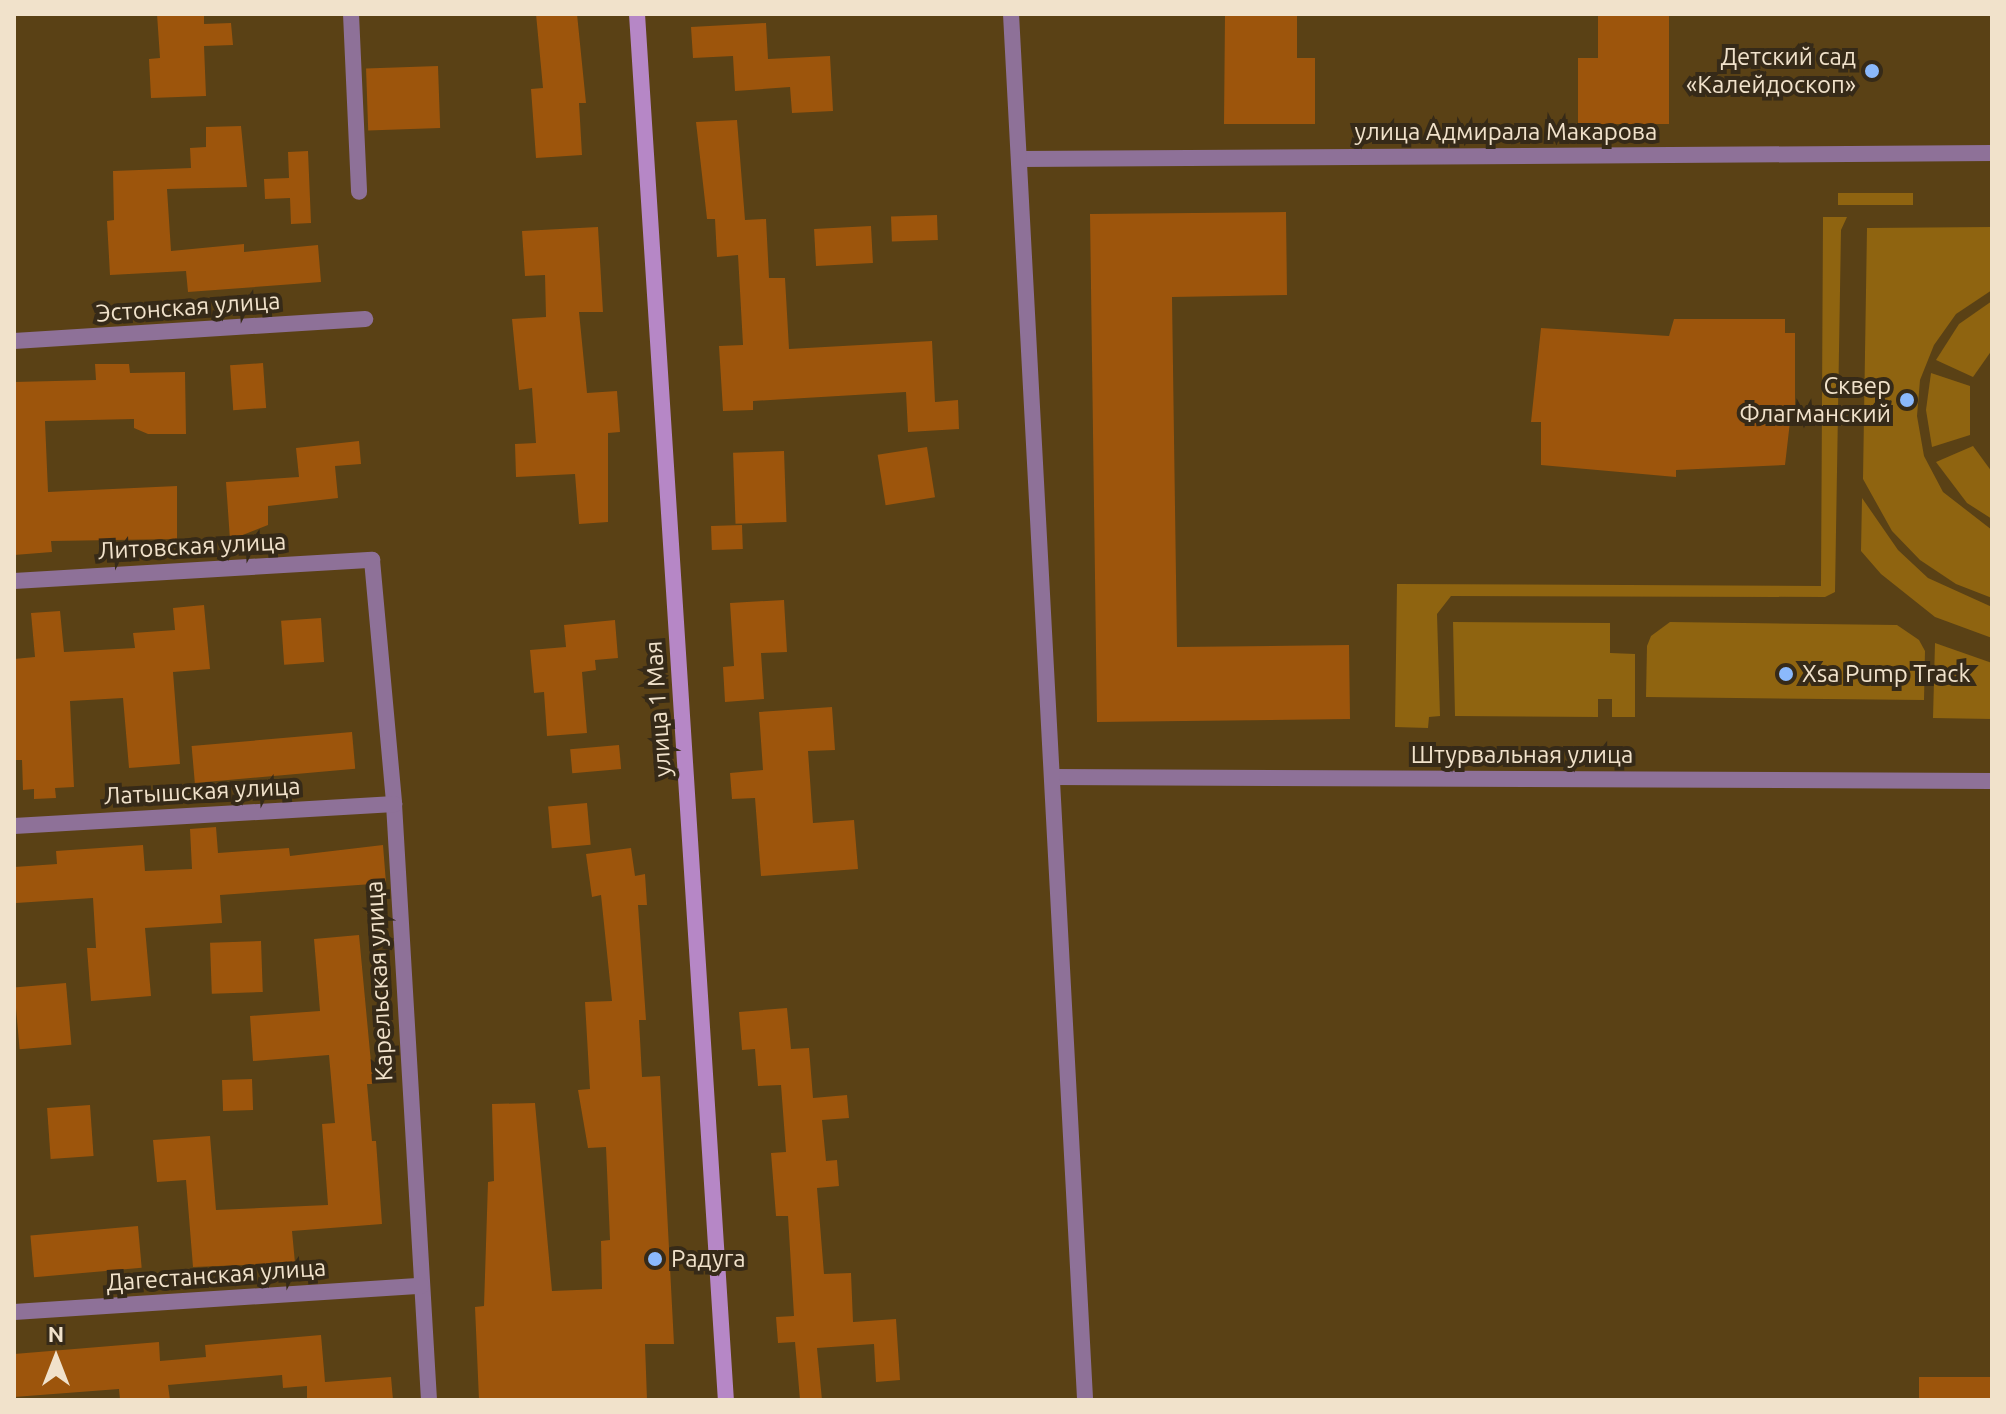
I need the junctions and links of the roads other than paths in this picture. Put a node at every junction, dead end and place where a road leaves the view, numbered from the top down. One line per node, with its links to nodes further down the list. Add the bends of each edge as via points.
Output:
1 (351, 14): 6 (street)
2 (637, 14): 18 (main road, улица 1 Мая)
3 (1011, 14): 5 (street)
4 (1992, 153): 5 (street, улица Адмирала Макарова)
5 (1021, 159): 11 (street)
6 (359, 192)
7 (365, 319): 8 (street, Эстонская улица)
8 (14, 341)
9 (372, 560): 10 (street, Литовская улица); 13 (street, Карельская улица)
10 (14, 581)
11 (1052, 777): 12 (street, Штурвальная улица); 19 (street)
12 (1992, 781)
13 (394, 804): 14 (street, Латышская улица); 15 (street, Карельская улица)
14 (14, 826)
15 (421, 1286): 16 (street, Дагестанская улица); 17 (street, Карельская улица)
16 (14, 1312)
17 (429, 1400)
18 (726, 1400)
19 (1085, 1400)

